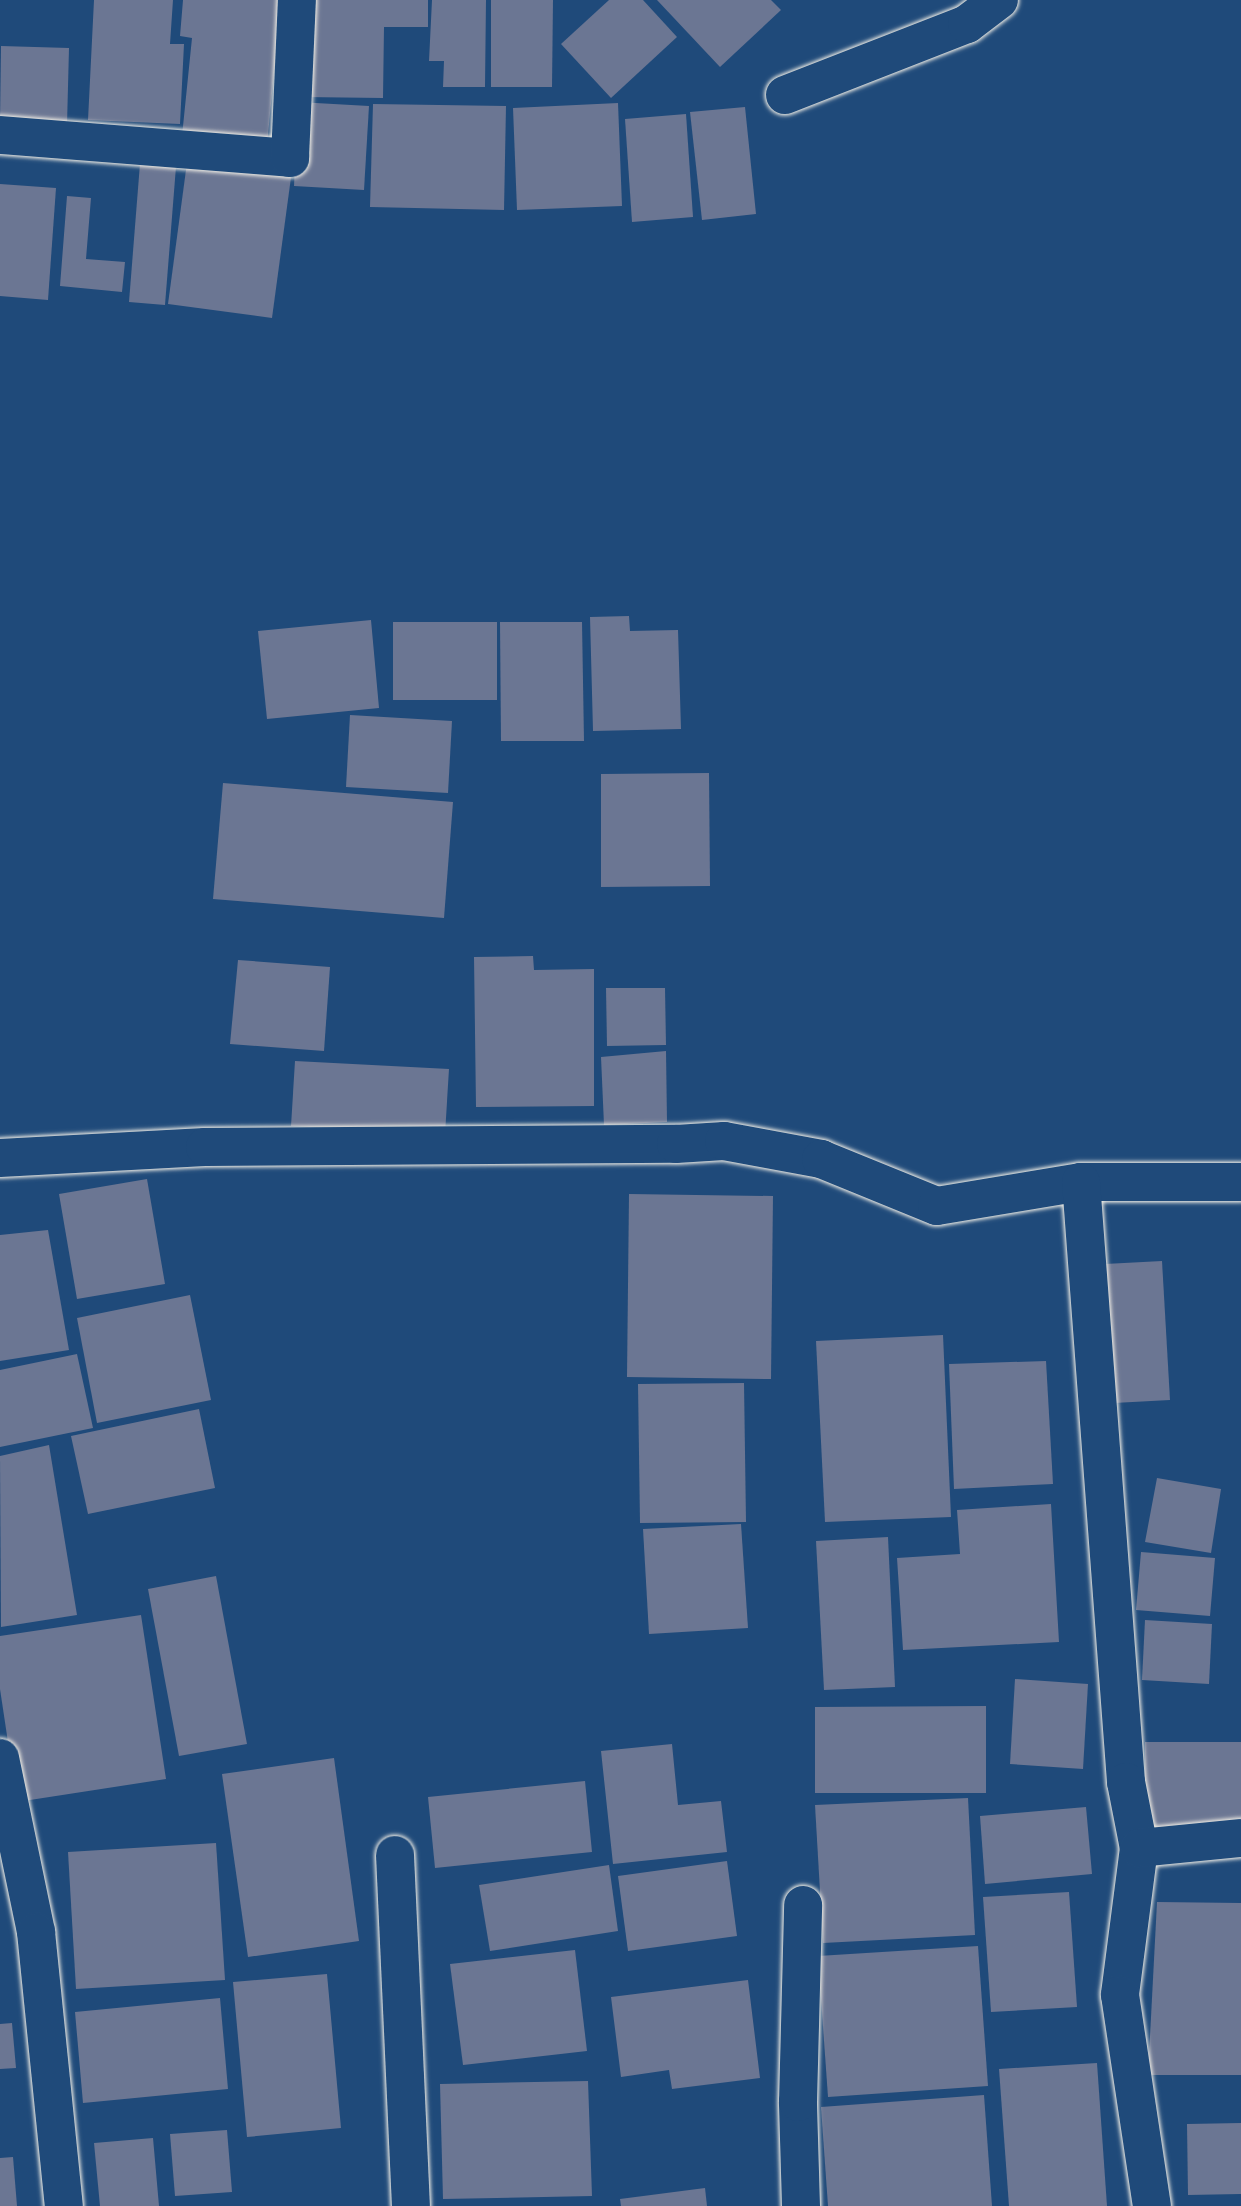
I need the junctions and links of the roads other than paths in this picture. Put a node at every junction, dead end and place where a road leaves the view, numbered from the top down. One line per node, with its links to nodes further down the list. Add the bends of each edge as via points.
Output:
1 (297, 0): 4 (street, via 290,158)
2 (999, 0): 3 (street, via 967,24)
3 (785, 94)
4 (0, 135)
5 (0, 1158): 6 (street, via 205,1147 724,1141 821,1158 937,1206)
6 (1081, 1182): 7 (street); 10 (street, via 1126,1782)
7 (1241, 1182)
8 (0, 1758): 13 (street, via 36,1932)
9 (1241, 1838): 10 (street)
10 (1139, 1847): 16 (street, via 1120,1995)
11 (395, 1855): 14 (street)
12 (803, 1905): 15 (street, via 798,2102)
13 (64, 2206)
14 (411, 2206)
15 (801, 2206)
16 (1152, 2206)

